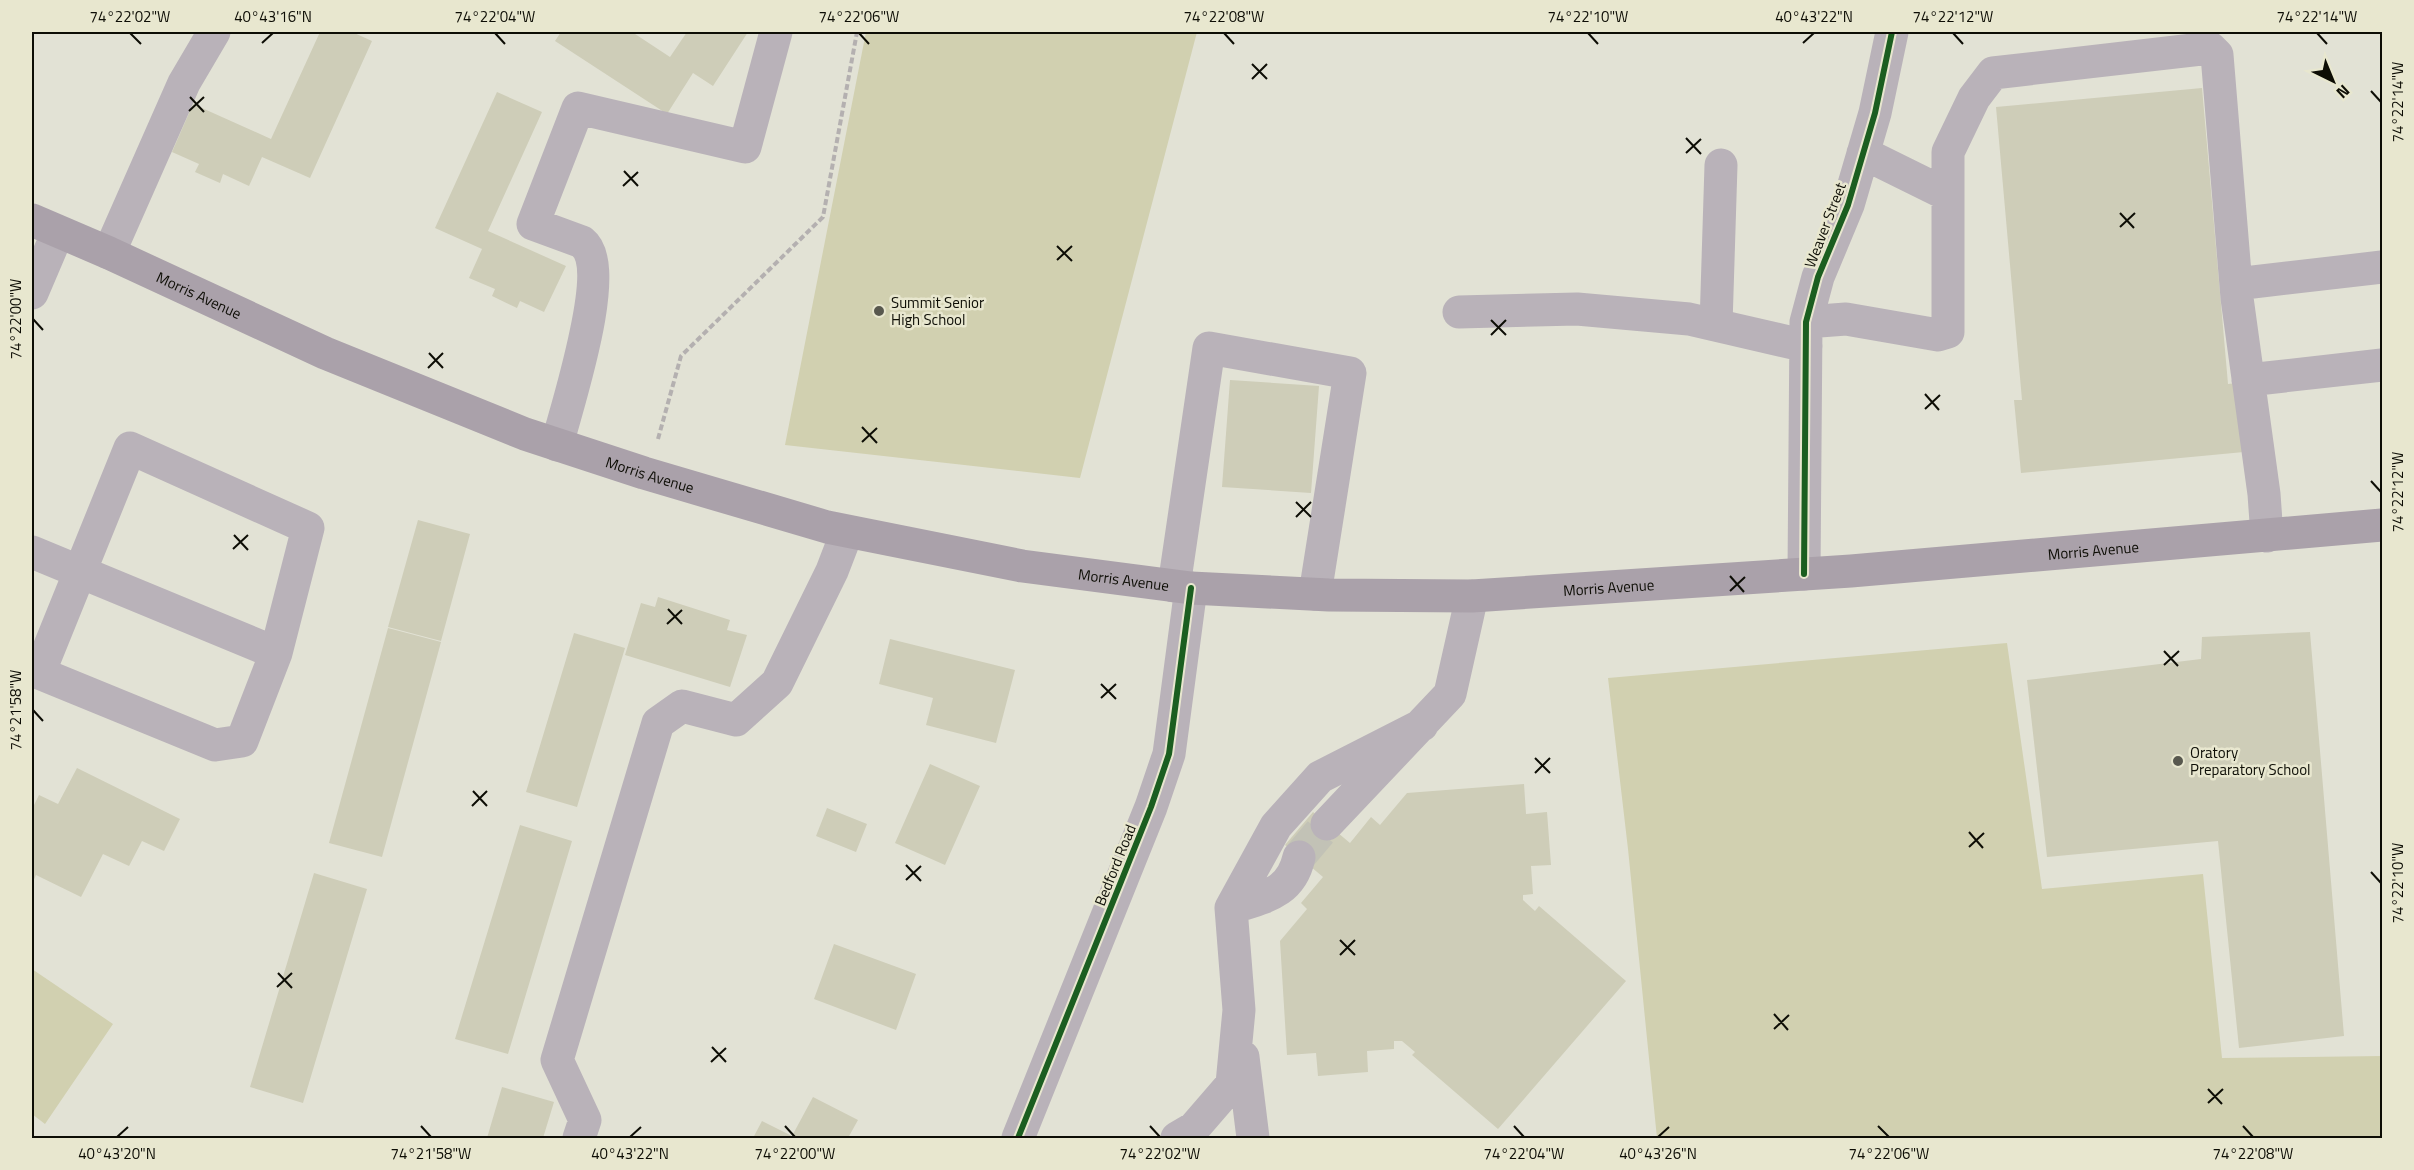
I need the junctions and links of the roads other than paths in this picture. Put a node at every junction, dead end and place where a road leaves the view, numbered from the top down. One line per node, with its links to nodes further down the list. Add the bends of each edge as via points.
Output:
1 (214, 32): 8 (street, via 184,83)
2 (776, 32): 17 (street, via 745,147 578,108 533,224 582,243 589,248 592,259 593,301)
3 (1892, 32): 4 (street, Weaver Street)
4 (1863, 153): 6 (street); 14 (street, Weaver Street, via 1848,205 1818,277)
5 (1721, 165): 13 (street)
6 (1948, 195): 10 (street, via 1948,152 1974,98 1993,73 2210,48 2217,55); 14 (street, via 1948,332 1938,335 1846,320)
7 (45, 226): 8 (main road, Morris Avenue); 11 (street)
8 (109, 253): 17 (main road, Morris Avenue, via 325,353)
9 (2382, 267): 10 (street)
10 (2236, 284): 16 (street)
11 (32, 293)
12 (1459, 312): 13 (street, via 1576,309)
13 (1716, 325): 14 (street)
14 (1806, 334): 23 (street, Weaver Street)
15 (2382, 365): 16 (street)
16 (2248, 380): 20 (street)
17 (557, 445): 19 (main road, Morris Avenue)
18 (2382, 525): 20 (main road, Morris Avenue)
19 (847, 532): 24 (main road, Morris Avenue, via 1022,566); 33 (street, via 777,683 736,720 682,706 658,723 557,1060 585,1120)
20 (2267, 536): 23 (main road, Morris Avenue)
21 (32, 552): 22 (street)
22 (79, 572): 27 (street); 27 (street, via 39,673 215,746 242,741); 27 (street, via 130,448 308,528)
23 (1804, 574): 26 (main road, Morris Avenue)
24 (1183, 587): 25 (main road, Morris Avenue); 25 (street, Bedford Road, via 1187,507 1209,348 1350,373); 34 (street, Bedford Road, via 1169,754)
25 (1315, 594): 26 (main road, Morris Avenue)
26 (1472, 596): 28 (street, via 1450,694)
27 (276, 653)
28 (1422, 725): 29 (street); 31 (street, via 1320,777 1276,826)
29 (1327, 824)
30 (1299, 857): 31 (street, via 1296,874 1275,894)
31 (1231, 908): 32 (street)
32 (1238, 1023): 35 (street, via 1232,1084 1194,1128); 36 (street)
33 (579, 1138)
34 (1018, 1138)
35 (1177, 1138)
36 (1253, 1138)

